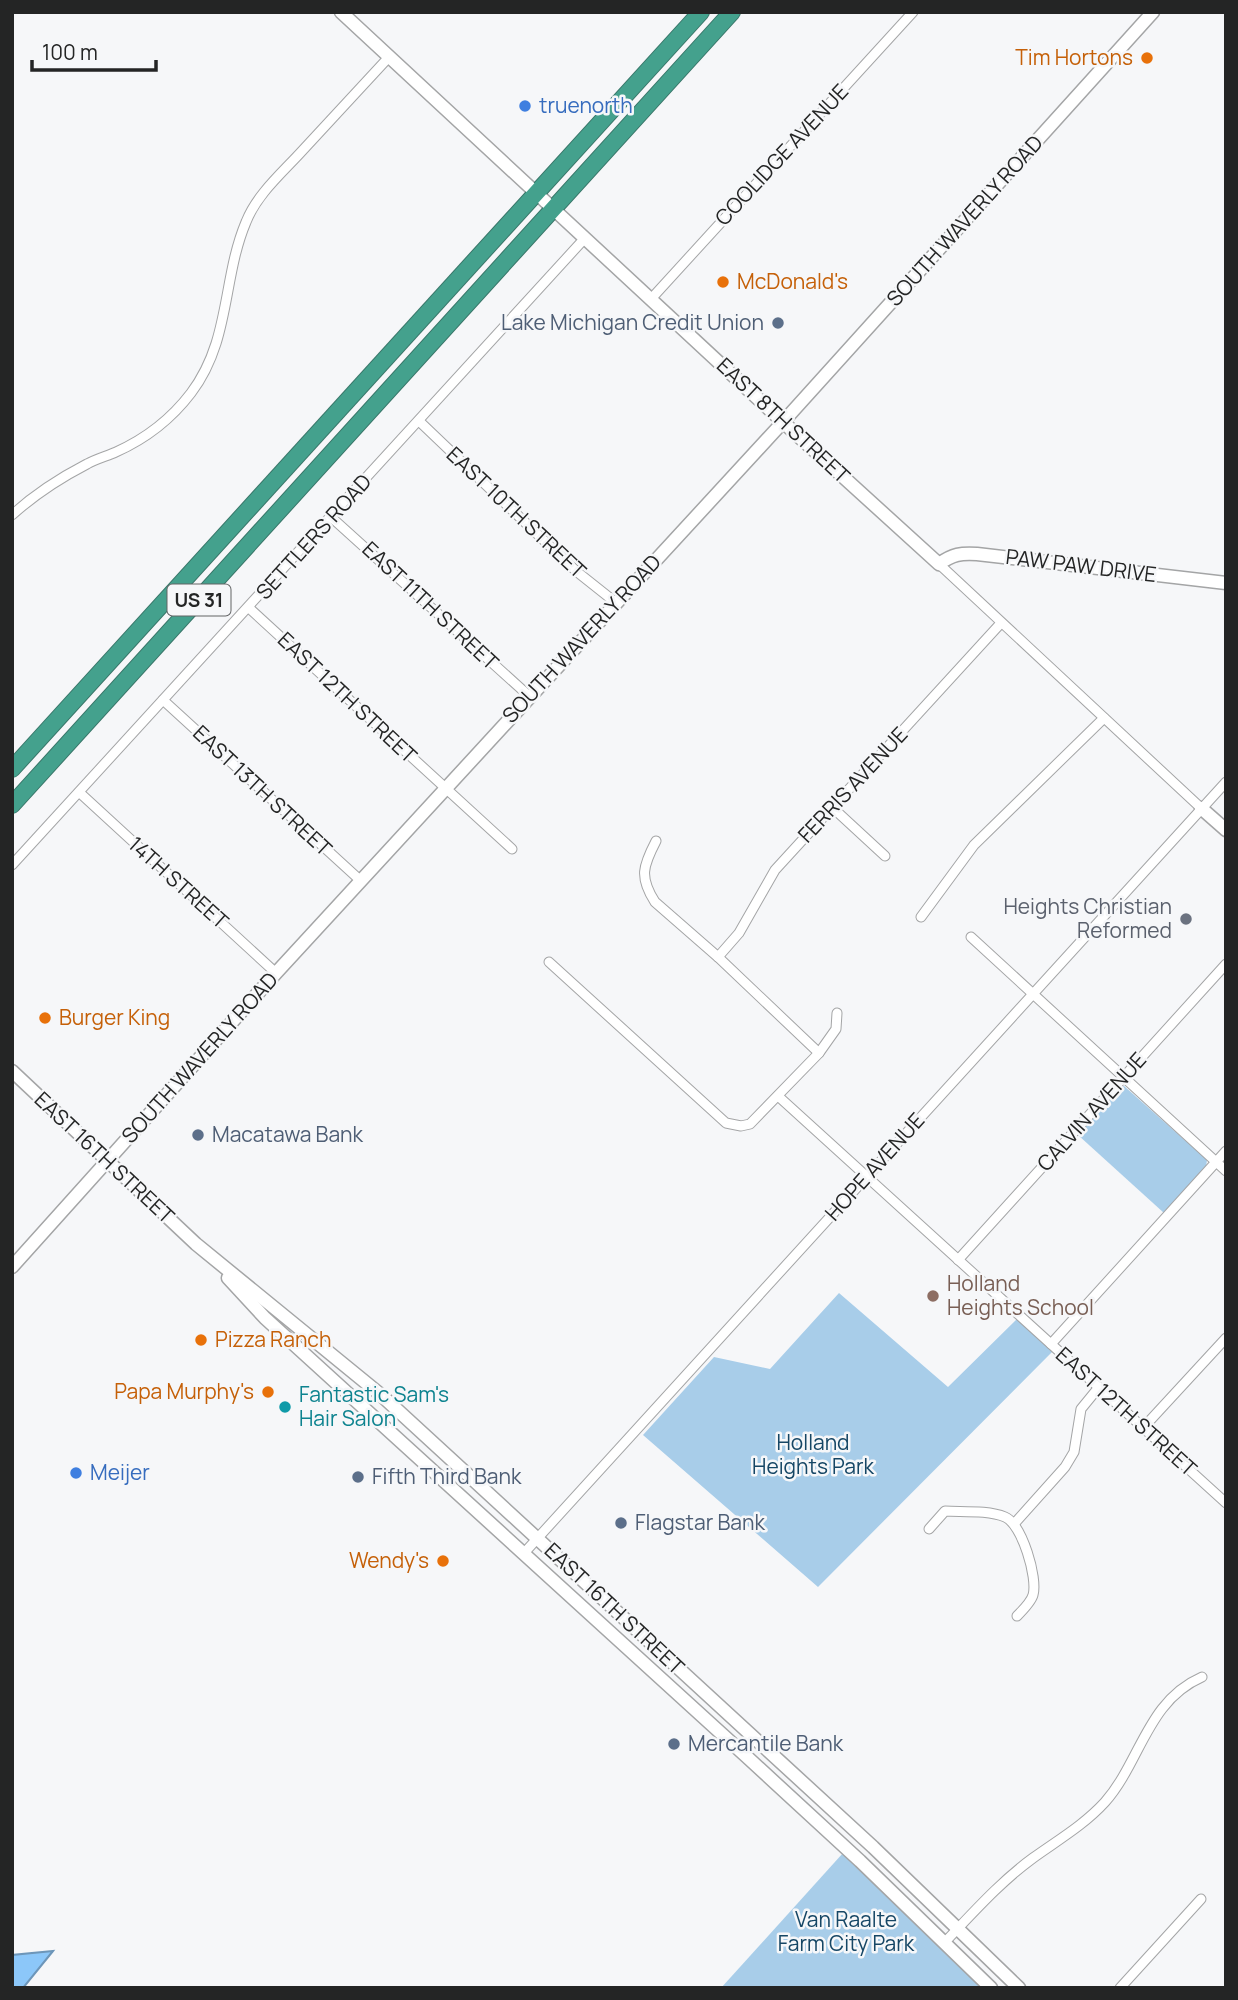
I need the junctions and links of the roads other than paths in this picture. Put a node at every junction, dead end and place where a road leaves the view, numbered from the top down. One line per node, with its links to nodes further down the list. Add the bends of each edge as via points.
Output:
1 (341, 12): 7 (main road, EAST 8TH STREET)
2 (701, 12): 8 (highway, US 31)
3 (732, 12): 6 (highway, US 31)
4 (913, 12): 11 (street, COOLIDGE AVENUE)
5 (1153, 12): 15 (main road, SOUTH WAVERLY ROAD)
6 (716, 19): 9 (highway, US 31, via 642,112)
7 (389, 57): 8 (main road, EAST 8TH STREET); 16 (street, via 253,206 239,241 217,344 191,392 152,431 68,474)
8 (535, 193): 9 (main road, EAST 8TH STREET); 12 (highway, US 31)
9 (552, 209): 10 (main road, EAST 8TH STREET); 13 (highway, US 31)
10 (585, 238): 11 (main road, EAST 8TH STREET); 14 (street, SETTLERS ROAD)
11 (651, 299): 15 (main road, EAST 8TH STREET)
12 (377, 368): 13 (highway, via 377,383); 26 (highway, US 31)
13 (385, 394): 27 (highway, US 31)
14 (419, 421): 17 (street, SETTLERS ROAD); 20 (street, EAST 10TH STREET, via 576,571)
15 (783, 422): 18 (main road, EAST 8TH STREET); 20 (main road, SOUTH WAVERLY ROAD)
16 (12, 515)
17 (331, 516): 21 (street, SETTLERS ROAD); 23 (street, EAST 11TH STREET)
18 (939, 564): 19 (main road, PAW PAW DRIVE, via 959,553 977,554); 22 (street, EAST 8TH STREET)
19 (1226, 583)
20 (615, 602): 23 (main road, SOUTH WAVERLY ROAD)
21 (249, 608): 24 (street, SETTLERS ROAD); 30 (street, EAST 12TH STREET)
22 (1001, 623): 25 (street, EAST 8TH STREET); 33 (street, FERRIS AVENUE)
23 (529, 696): 30 (main road, SOUTH WAVERLY ROAD)
24 (163, 700): 31 (street, SETTLERS ROAD); 40 (street, EAST 13TH STREET)
25 (1104, 718): 34 (street, EAST 8TH STREET); 41 (street, via 974,845)
26 (28, 751): 27 (highway); 28 (highway, US 31)
27 (46, 768): 32 (highway, US 31)
28 (12, 769)
29 (1226, 782): 34 (street, HOPE AVENUE)
30 (445, 788): 37 (street, EAST 12TH STREET); 40 (main road, SOUTH WAVERLY ROAD)
31 (80, 793): 39 (street, SETTLERS ROAD); 46 (street, 14TH STREET)
32 (12, 805)
33 (833, 808): 38 (street); 43 (street, FERRIS AVENUE, via 775,870 739,933)
34 (1201, 808): 35 (main road, EAST 8TH STREET); 47 (street, HOPE AVENUE)
35 (1226, 830)
36 (656, 841): 43 (street, via 645,864 648,890 655,902)
37 (512, 849)
38 (885, 856)
39 (12, 865)
40 (361, 881): 46 (main road, SOUTH WAVERLY ROAD)
41 (921, 917)
42 (971, 937): 47 (street)
43 (718, 957): 49 (street)
44 (549, 962): 52 (street, via 726,1123 750,1124)
45 (1226, 964): 51 (street, CALVIN AVENUE)
46 (276, 972): 54 (main road, SOUTH WAVERLY ROAD)
47 (1032, 993): 51 (street); 57 (street, HOPE AVENUE)
48 (836, 1013): 49 (street, via 836,1029)
49 (819, 1053): 52 (street)
50 (12, 1071): 54 (main road, EAST 16TH STREET)
51 (1125, 1077): 55 (street); 59 (street, CALVIN AVENUE)
52 (778, 1096): 57 (street, EAST 12TH STREET)
53 (1226, 1152): 55 (street)
54 (108, 1162): 58 (main road, EAST 16TH STREET); 60 (main road, SOUTH WAVERLY ROAD)
55 (1216, 1162): 56 (street); 62 (street)
56 (1226, 1171)
57 (867, 1177): 59 (street, EAST 12TH STREET); 68 (street, HOPE AVENUE)
58 (196, 1244): 68 (main road, EAST 16TH STREET, via 382,1395); 69 (main road, EAST 16TH STREET, via 265,1318)
59 (958, 1260): 62 (street, EAST 12TH STREET)
60 (12, 1267)
61 (1226, 1338): 64 (street)
62 (1051, 1343): 63 (street, EAST 12TH STREET)
63 (1099, 1387): 64 (street, EAST 12TH STREET); 66 (street, via 1081,1409 1074,1452 1065,1467)
64 (1143, 1428): 65 (street, EAST 12TH STREET)
65 (1226, 1503)
66 (1014, 1524): 67 (street, via 1006,1517 945,1511); 70 (street, via 1024,1539 1034,1581 1033,1597)
67 (929, 1529)
68 (538, 1538): 69 (street, HOPE AVENUE); 73 (main road, EAST 16TH STREET)
69 (525, 1552): 74 (main road, EAST 16TH STREET)
70 (1017, 1616)
71 (1202, 1677): 73 (street, via 1184,1685 1157,1715 1107,1801 1031,1859)
72 (1201, 1899): 77 (street)
73 (957, 1930): 74 (street); 76 (main road, EAST 16TH STREET)
74 (944, 1943): 75 (main road, EAST 16TH STREET)
75 (991, 1988)
76 (1019, 1988)
77 (1120, 1988)

